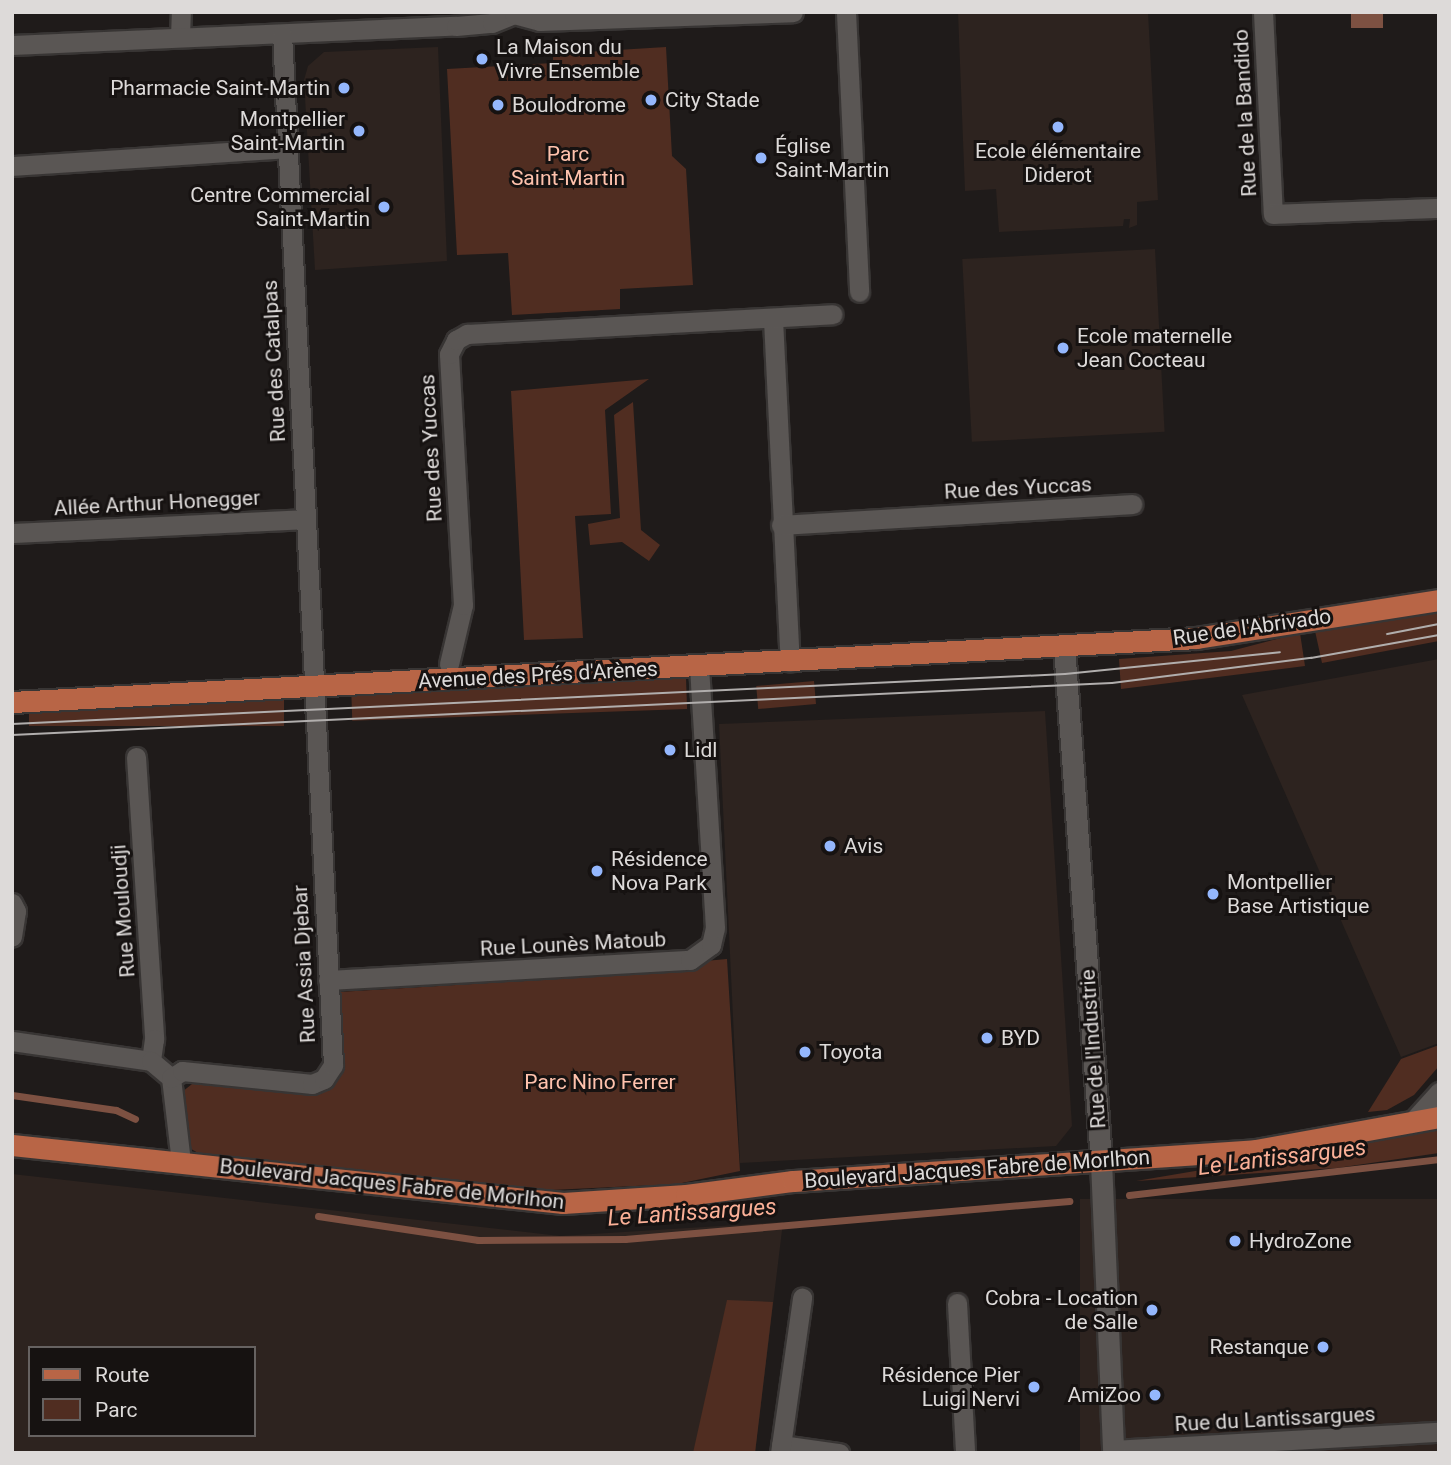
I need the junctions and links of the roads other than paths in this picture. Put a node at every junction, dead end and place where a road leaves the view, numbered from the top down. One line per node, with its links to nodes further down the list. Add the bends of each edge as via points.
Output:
1 (181, 12): 7 (street)
2 (793, 12): 5 (street, via 540,22)
3 (846, 12): 12 (street)
4 (1263, 12): 11 (street, Rue de la Bandido, via 1273,214)
5 (515, 13): 6 (street, via 492,23)
6 (282, 34): 7 (street); 9 (street, Rue des Catalpas)
7 (180, 37): 8 (street)
8 (12, 45)
9 (287, 148): 10 (street); 16 (street, Rue des Catalpas)
10 (12, 166)
11 (1439, 208)
12 (859, 292)
13 (832, 314): 14 (street, Rue des Yuccas)
14 (773, 319): 17 (street); 22 (street, Rue des Yuccas, via 467,334 456,340 449,354 463,605)
15 (1132, 504): 17 (street, Rue des Yuccas)
16 (304, 519): 18 (street, Allée Arthur Honegger); 24 (street, Rue des Catalpas)
17 (781, 525): 21 (street)
18 (12, 533)
19 (1439, 600): 20 (main road, Rue de l'Abrivado, via 1235,633)
20 (1064, 646): 21 (main road, Avenue des Prés d'Arènes); 37 (street, Rue de l'Industrie)
21 (790, 662): 23 (main road, Avenue des Prés d'Arènes)
22 (449, 664)
23 (699, 667): 24 (main road, Avenue des Prés d'Arènes); 29 (street, Rue Lounès Matoub, via 715,928 711,946 690,960)
24 (314, 686): 25 (main road, Avenue des Prés d'Arènes); 29 (street, Rue Assia Djebar)
25 (12, 702)
26 (136, 757): 31 (street, Rue Mouloudji, via 154,1039)
27 (12, 903): 28 (street, via 16,911)
28 (12, 937)
29 (328, 980): 32 (street, Rue Assia Djebar, via 333,1065 324,1079 312,1084 182,1071)
30 (12, 1041): 31 (street)
31 (151, 1061): 32 (street)
32 (171, 1078): 38 (street)
33 (1439, 1092): 35 (street)
34 (1439, 1117): 35 (main road, Boulevard Jacques Fabre de Morlhon)
35 (1411, 1123): 37 (main road, Boulevard Jacques Fabre de Morlhon, via 1256,1150)
36 (12, 1145): 38 (main road, Boulevard Jacques Fabre de Morlhon)
37 (1101, 1161): 38 (main road, Boulevard Jacques Fabre de Morlhon, via 793,1181 686,1195 563,1203); 44 (street, Rue de l'Industrie)
38 (181, 1163)
39 (802, 1298): 43 (street)
40 (957, 1303): 46 (street)
41 (1439, 1432): 42 (street, Rue du Lantissargues)
42 (1415, 1443): 44 (street, Rue du Lantissargues)
43 (781, 1449): 45 (street)
44 (1113, 1451)
45 (839, 1453)
46 (965, 1453)

